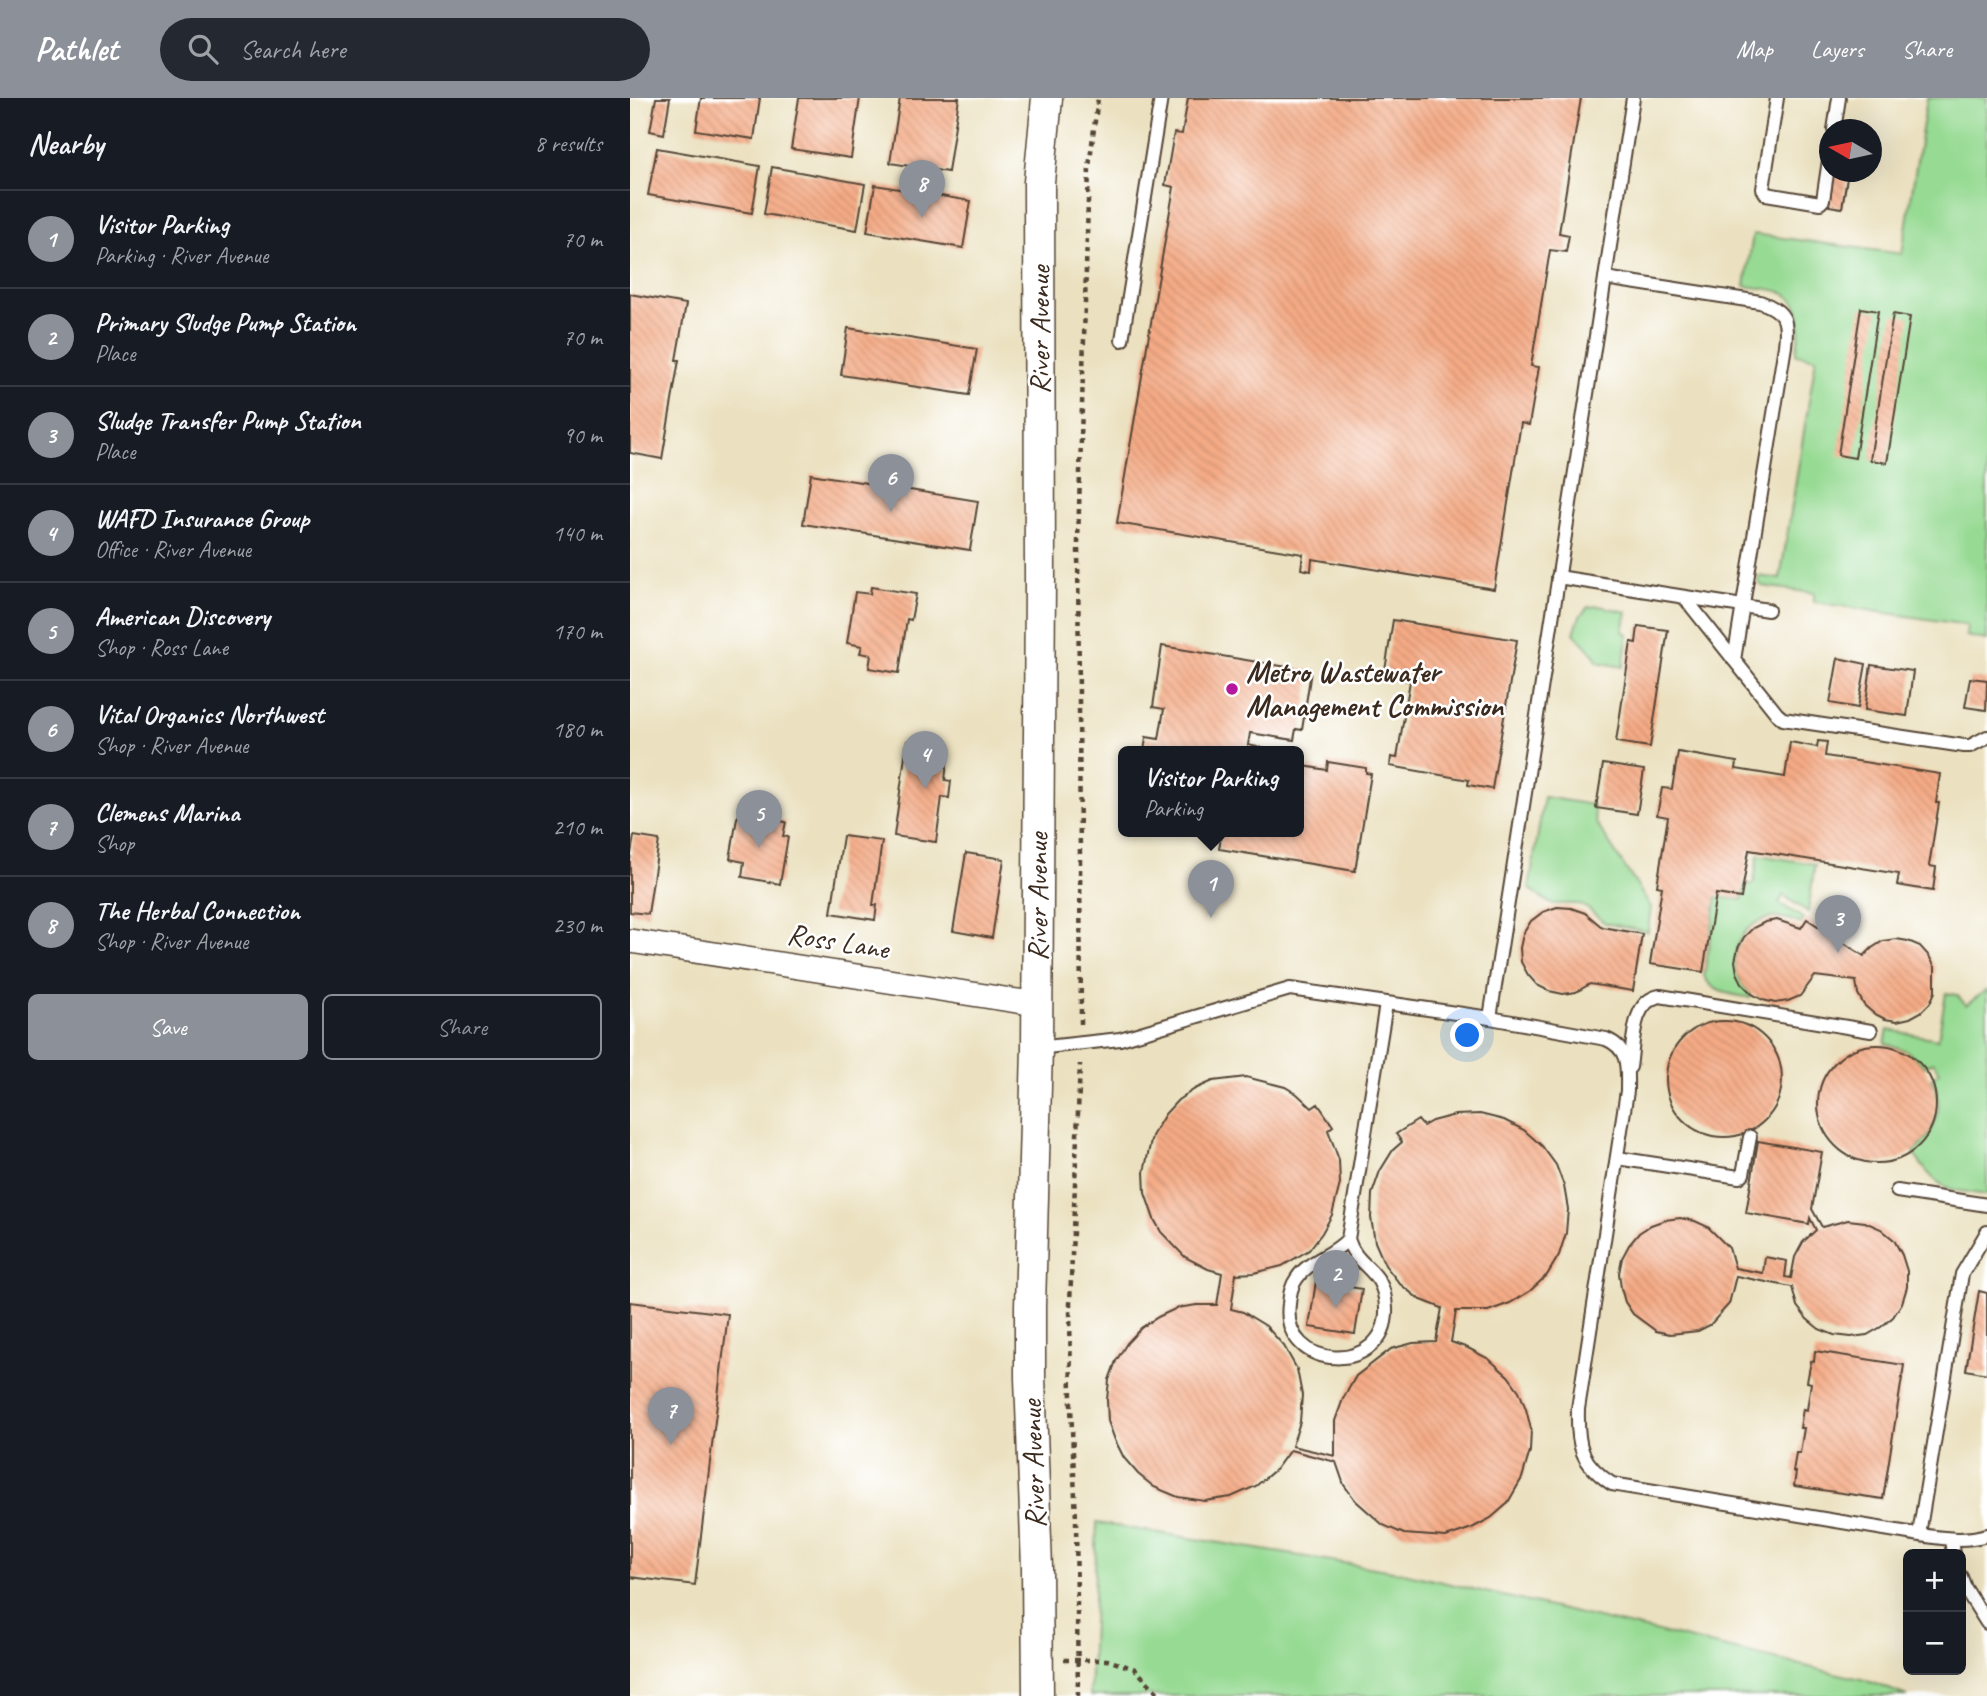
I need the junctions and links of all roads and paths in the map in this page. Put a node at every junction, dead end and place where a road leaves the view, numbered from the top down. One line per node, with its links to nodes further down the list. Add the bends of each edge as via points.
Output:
1 (1047, 98): 18 (street, River Avenue, via 1039,182)
2 (1098, 98): 24 (path, via 1088,167 1078,542)
3 (1161, 98): 10 (lane)
4 (1633, 98): 9 (lane)
5 (1777, 98): 8 (lane, via 1763,189 1766,194 1820,202)
6 (1839, 98): 7 (lane)
7 (1836, 119)
8 (1826, 182)
9 (1605, 278): 11 (lane); 13 (lane, via 1760,302 1784,318 1785,346)
10 (1122, 340)
11 (1558, 577): 12 (lane); 20 (lane)
12 (1684, 597): 13 (lane); 15 (lane)
13 (1742, 606): 14 (lane); 15 (lane)
14 (1768, 610)
15 (1734, 660): 16 (lane, via 1783,719 1964,746)
16 (1987, 737)
17 (630, 941): 18 (street, Ross Lane)
18 (1037, 1004): 25 (street, River Avenue)
19 (1386, 1004): 20 (lane); 24 (lane, via 1290,989 1120,1039); 32 (lane)
20 (1490, 1018): 23 (lane)
21 (1636, 1028): 22 (lane, via 1645,1002 1660,996); 23 (lane, via 1621,1038); 26 (lane)
22 (1871, 1031)
23 (1606, 1039): 26 (lane, via 1618,1044 1625,1056)
24 (1081, 1043): 25 (lane); 41 (path, via 1070,1303)
25 (1037, 1048): 42 (street, River Avenue, via 1030,1378)
26 (1627, 1091): 28 (lane)
27 (1750, 1137): 28 (lane, via 1744,1174 1739,1177)
28 (1617, 1157): 35 (lane, via 1578,1409 1577,1435 1595,1472 1612,1483)
29 (1897, 1191): 30 (lane)
30 (1987, 1205)
31 (1987, 1232): 35 (lane, via 1962,1274)
32 (1348, 1240): 33 (lane); 34 (lane)
33 (1323, 1259): 34 (lane, via 1341,1256); 34 (lane, via 1304,1269 1291,1287 1288,1321 1291,1333 1305,1348 1342,1358 1367,1348 1384,1323 1382,1286)
34 (1361, 1261)
35 (1919, 1534): 37 (lane)
36 (1987, 1535): 37 (lane)
37 (1951, 1539): 38 (lane)
38 (1952, 1549)
39 (1966, 1590): 40 (lane)
40 (1987, 1623)
41 (1079, 1659): 43 (path); 44 (path, via 1107,1660 1135,1669)
42 (1038, 1696)
43 (1077, 1696)
44 (1161, 1696)

